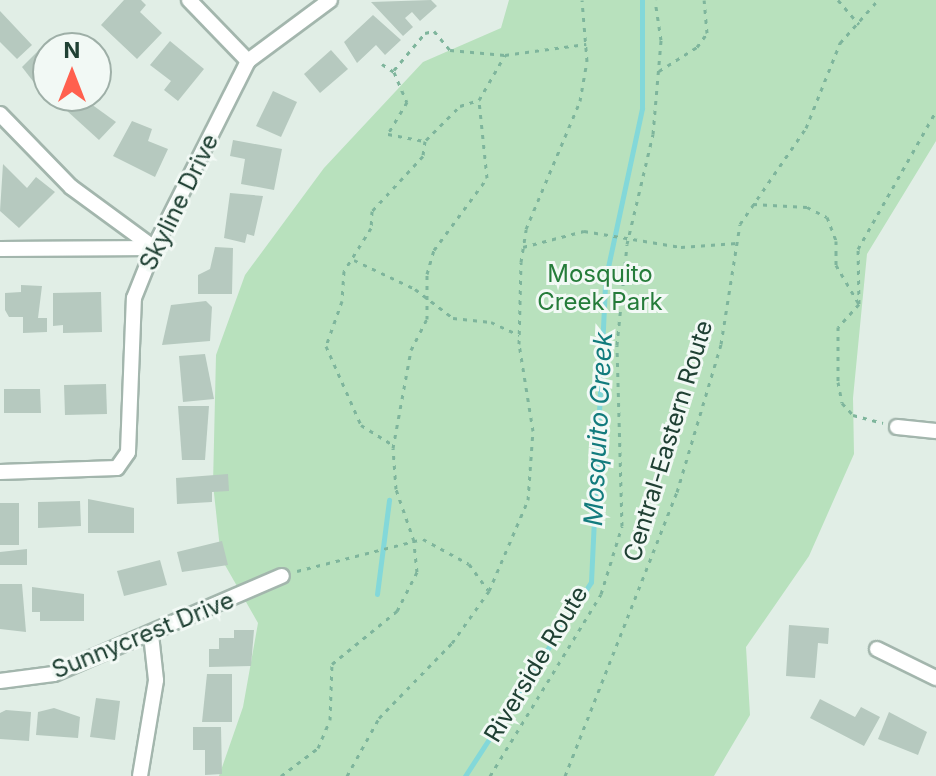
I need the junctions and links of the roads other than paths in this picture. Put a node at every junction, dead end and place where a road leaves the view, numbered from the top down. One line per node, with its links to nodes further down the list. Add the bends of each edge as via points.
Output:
1 (189, 0): 3 (street)
2 (330, 0): 3 (street, Skyline Drive)
3 (248, 61): 5 (street, Skyline Drive)
4 (0, 114): 5 (street, via 71,187)
5 (154, 248): 6 (street); 9 (street, Skyline Drive, via 134,298 128,452 117,468)
6 (0, 249)
7 (897, 427): 8 (street)
8 (936, 431)
9 (0, 472)
10 (282, 576): 11 (street, Sunnycrest Drive)
11 (151, 635): 14 (street, Sunnycrest Drive, via 54,674); 15 (street, via 156,680)
12 (877, 649): 13 (street)
13 (936, 678)
14 (0, 681)
15 (140, 776)

